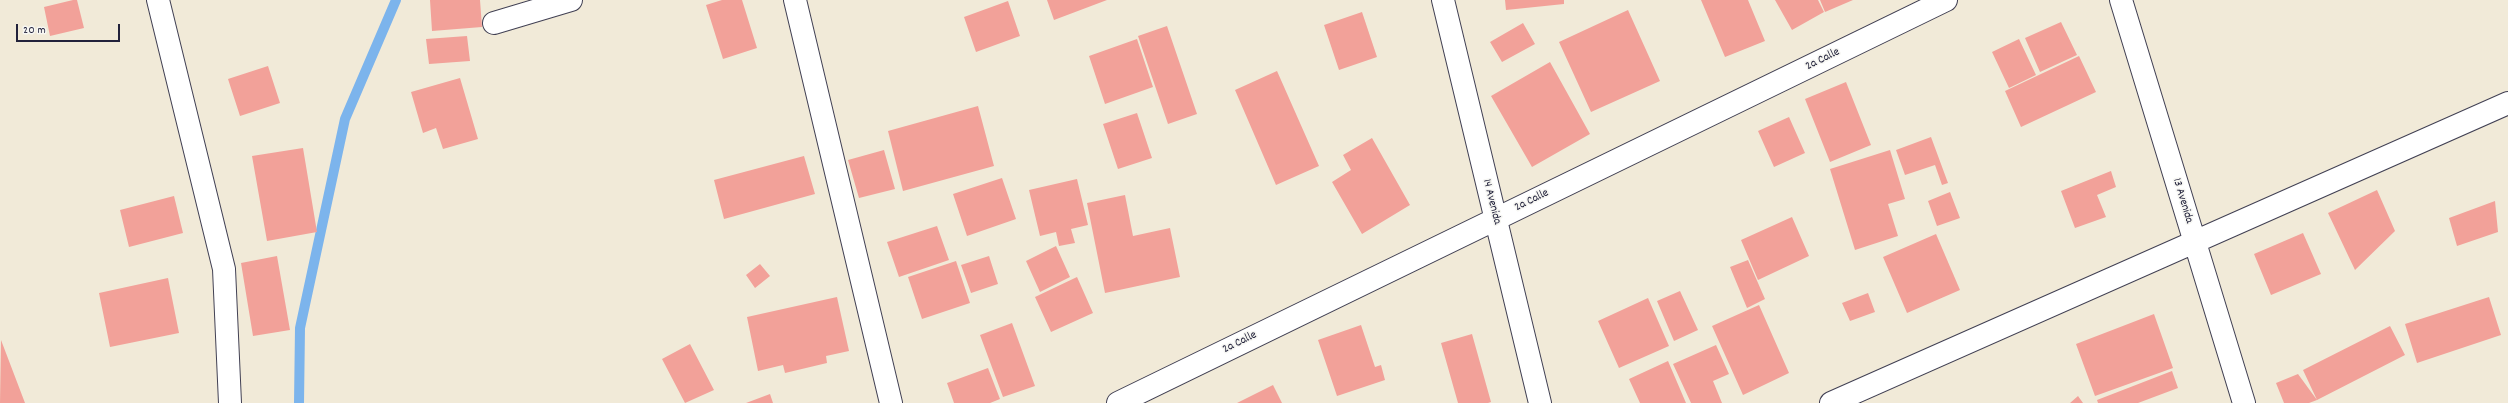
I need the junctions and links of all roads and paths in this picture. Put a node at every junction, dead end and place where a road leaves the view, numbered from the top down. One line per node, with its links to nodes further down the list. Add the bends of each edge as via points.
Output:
1 (158, 0): 11 (street, via 224,269)
2 (571, 0): 7 (street)
3 (794, 0): 12 (street)
4 (1443, 0): 9 (street, 14 Avenida)
5 (1946, 0): 9 (street, 2a Calle)
6 (2121, 0): 10 (street, 13 Avenida)
7 (494, 23)
8 (2508, 103): 10 (street)
9 (1495, 219): 13 (street, 2a Calle); 14 (street, 14 Avenida)
10 (2194, 240): 15 (street); 16 (street, 13 Avenida)
11 (230, 403)
12 (891, 403)
13 (1118, 403)
14 (1540, 403)
15 (1831, 403)
16 (2244, 403)

